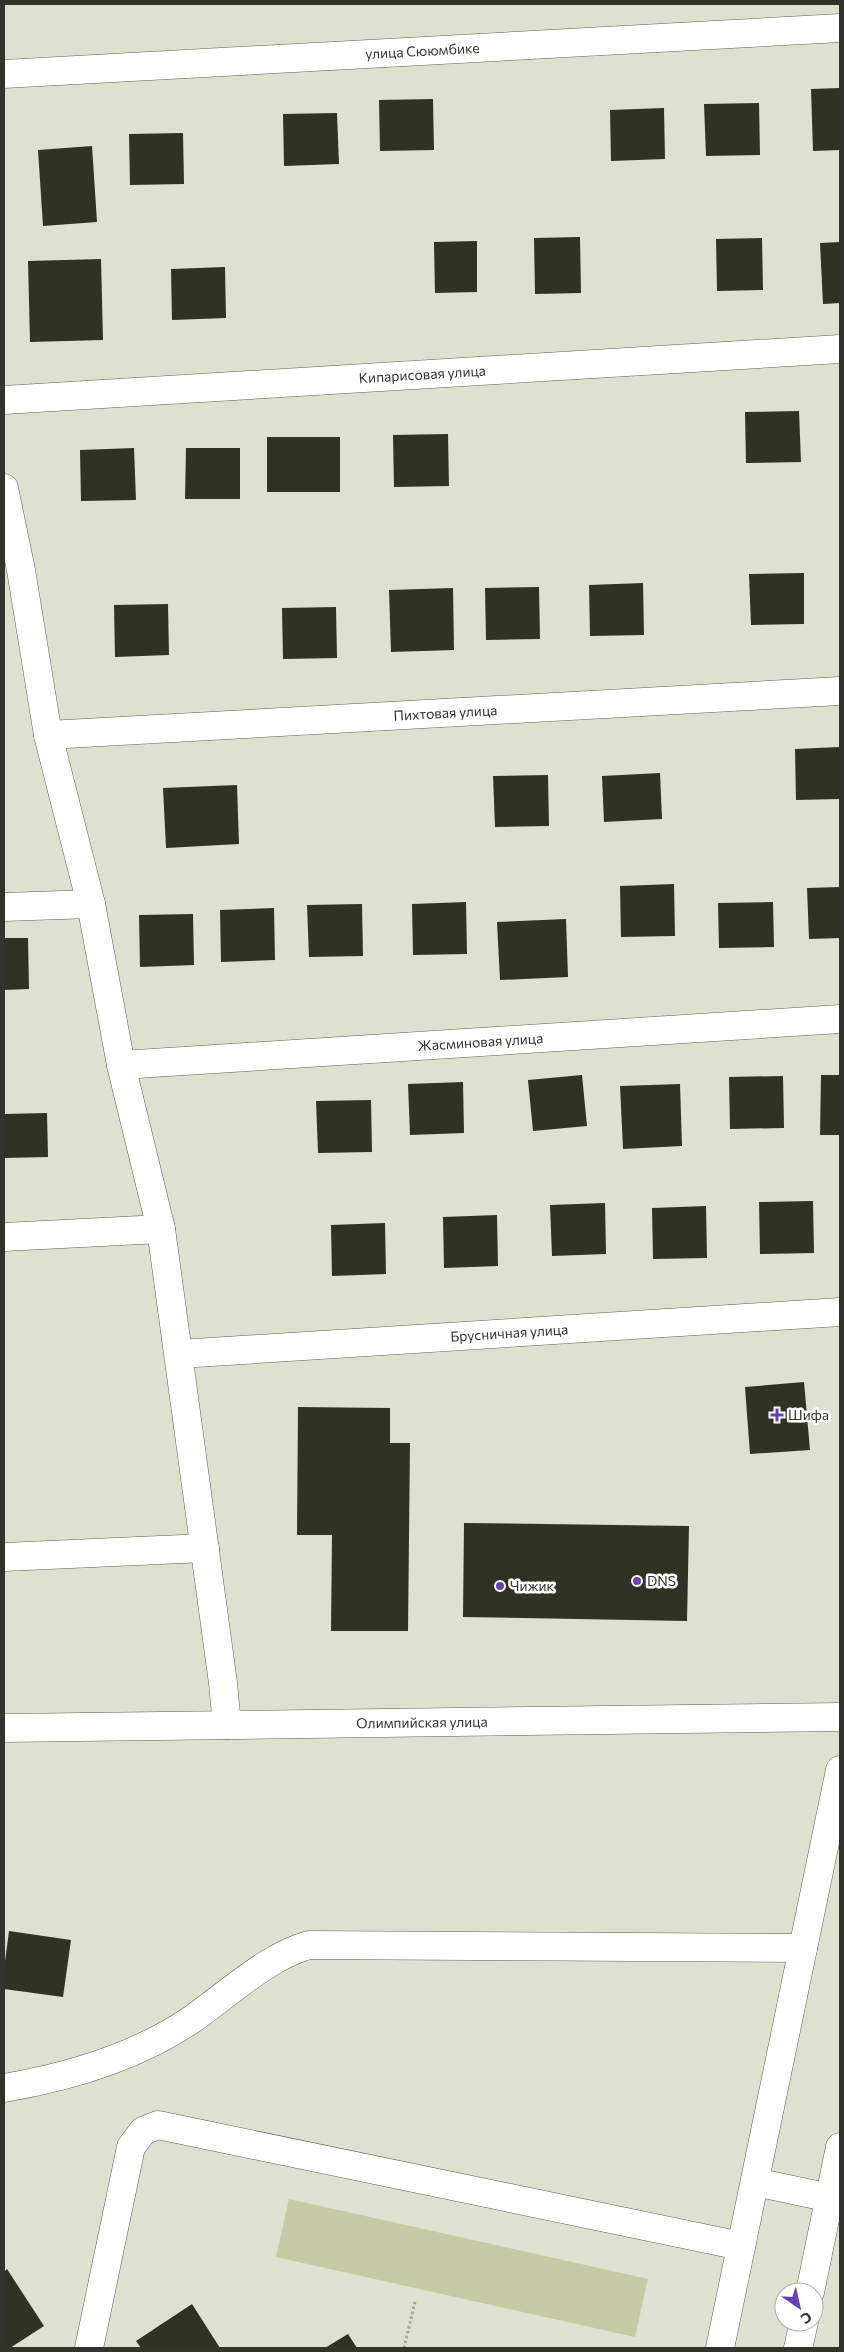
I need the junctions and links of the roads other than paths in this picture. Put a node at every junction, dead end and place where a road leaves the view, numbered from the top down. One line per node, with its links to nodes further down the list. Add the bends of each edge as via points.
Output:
1 (840, 28): 2 (street, улица Сююмбике)
2 (4, 74)
3 (840, 349): 4 (street, Кипарисовая улица)
4 (4, 400)
5 (4, 488): 6 (street)
6 (13, 570): 8 (street)
7 (840, 691): 8 (street, Пихтовая улица)
8 (48, 735): 9 (street)
9 (91, 904): 10 (street); 12 (street)
10 (4, 907)
11 (840, 1019): 12 (street, Жасминовая улица)
12 (121, 1064): 13 (street)
13 (160, 1230): 14 (street); 16 (street)
14 (4, 1237)
15 (840, 1312): 16 (street, Брусничная улица)
16 (179, 1354): 17 (street)
17 (205, 1548): 18 (street); 20 (street)
18 (4, 1557)
19 (840, 1717): 20 (street, Олимпийская улица)
20 (227, 1725): 21 (street, Олимпийская улица)
21 (4, 1728)
22 (840, 1770): 23 (street)
23 (834, 1834): 24 (street)
24 (803, 1948): 25 (street, via 309,1944 280,1956 190,2021 136,2050 90,2068); 27 (street)
25 (4, 2088)
26 (840, 2147): 28 (street)
27 (754, 2182): 28 (street); 29 (street)
28 (835, 2199): 30 (street)
29 (741, 2246): 32 (street, via 158,2125 143,2131 131,2147); 33 (street)
30 (813, 2282)
31 (802, 2332): 34 (street)
32 (89, 2348)
33 (720, 2348)
34 (798, 2348)

